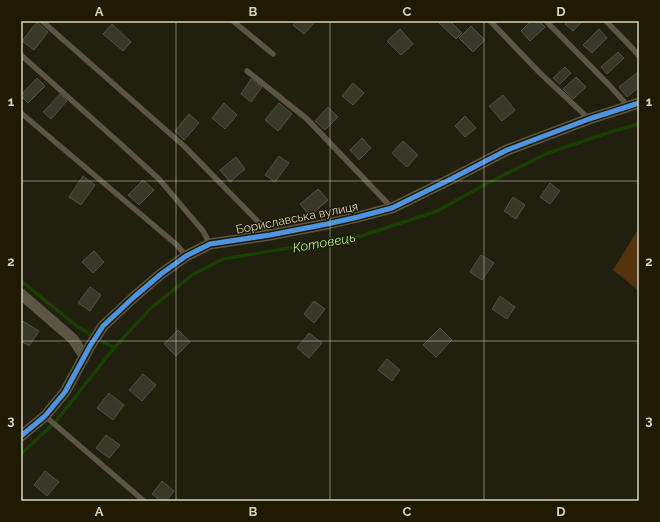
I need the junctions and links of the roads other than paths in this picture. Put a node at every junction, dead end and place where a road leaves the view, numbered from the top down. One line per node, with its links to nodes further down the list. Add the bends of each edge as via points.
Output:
1 (42, 21): 14 (lane, via 184,146)
2 (233, 21): 6 (lane)
3 (490, 21): 12 (lane)
4 (546, 21): 10 (lane, via 610,86)
5 (606, 21): 8 (lane)
6 (273, 54)
7 (21, 55): 15 (lane, via 159,179 203,231)
8 (639, 56)
9 (247, 71): 13 (lane, via 307,119)
10 (634, 105): 12 (street, Бориславська вулиця)
11 (21, 112): 16 (lane, via 177,245)
12 (589, 119): 13 (street, Бориславська вулиця, via 507,150)
13 (392, 208): 14 (street, Бориславська вулиця)
14 (270, 234): 15 (street, Бориславська вулиця)
15 (210, 244): 16 (street, Бориславська вулиця)
16 (186, 256): 18 (street, Бориславська вулиця, via 161,274 103,326)
17 (21, 294): 18 (street)
18 (87, 351): 19 (street, Бориславська вулиця, via 65,392)
19 (45, 416): 20 (street, Бориславська вулиця); 21 (lane)
20 (21, 436)
21 (144, 501)

